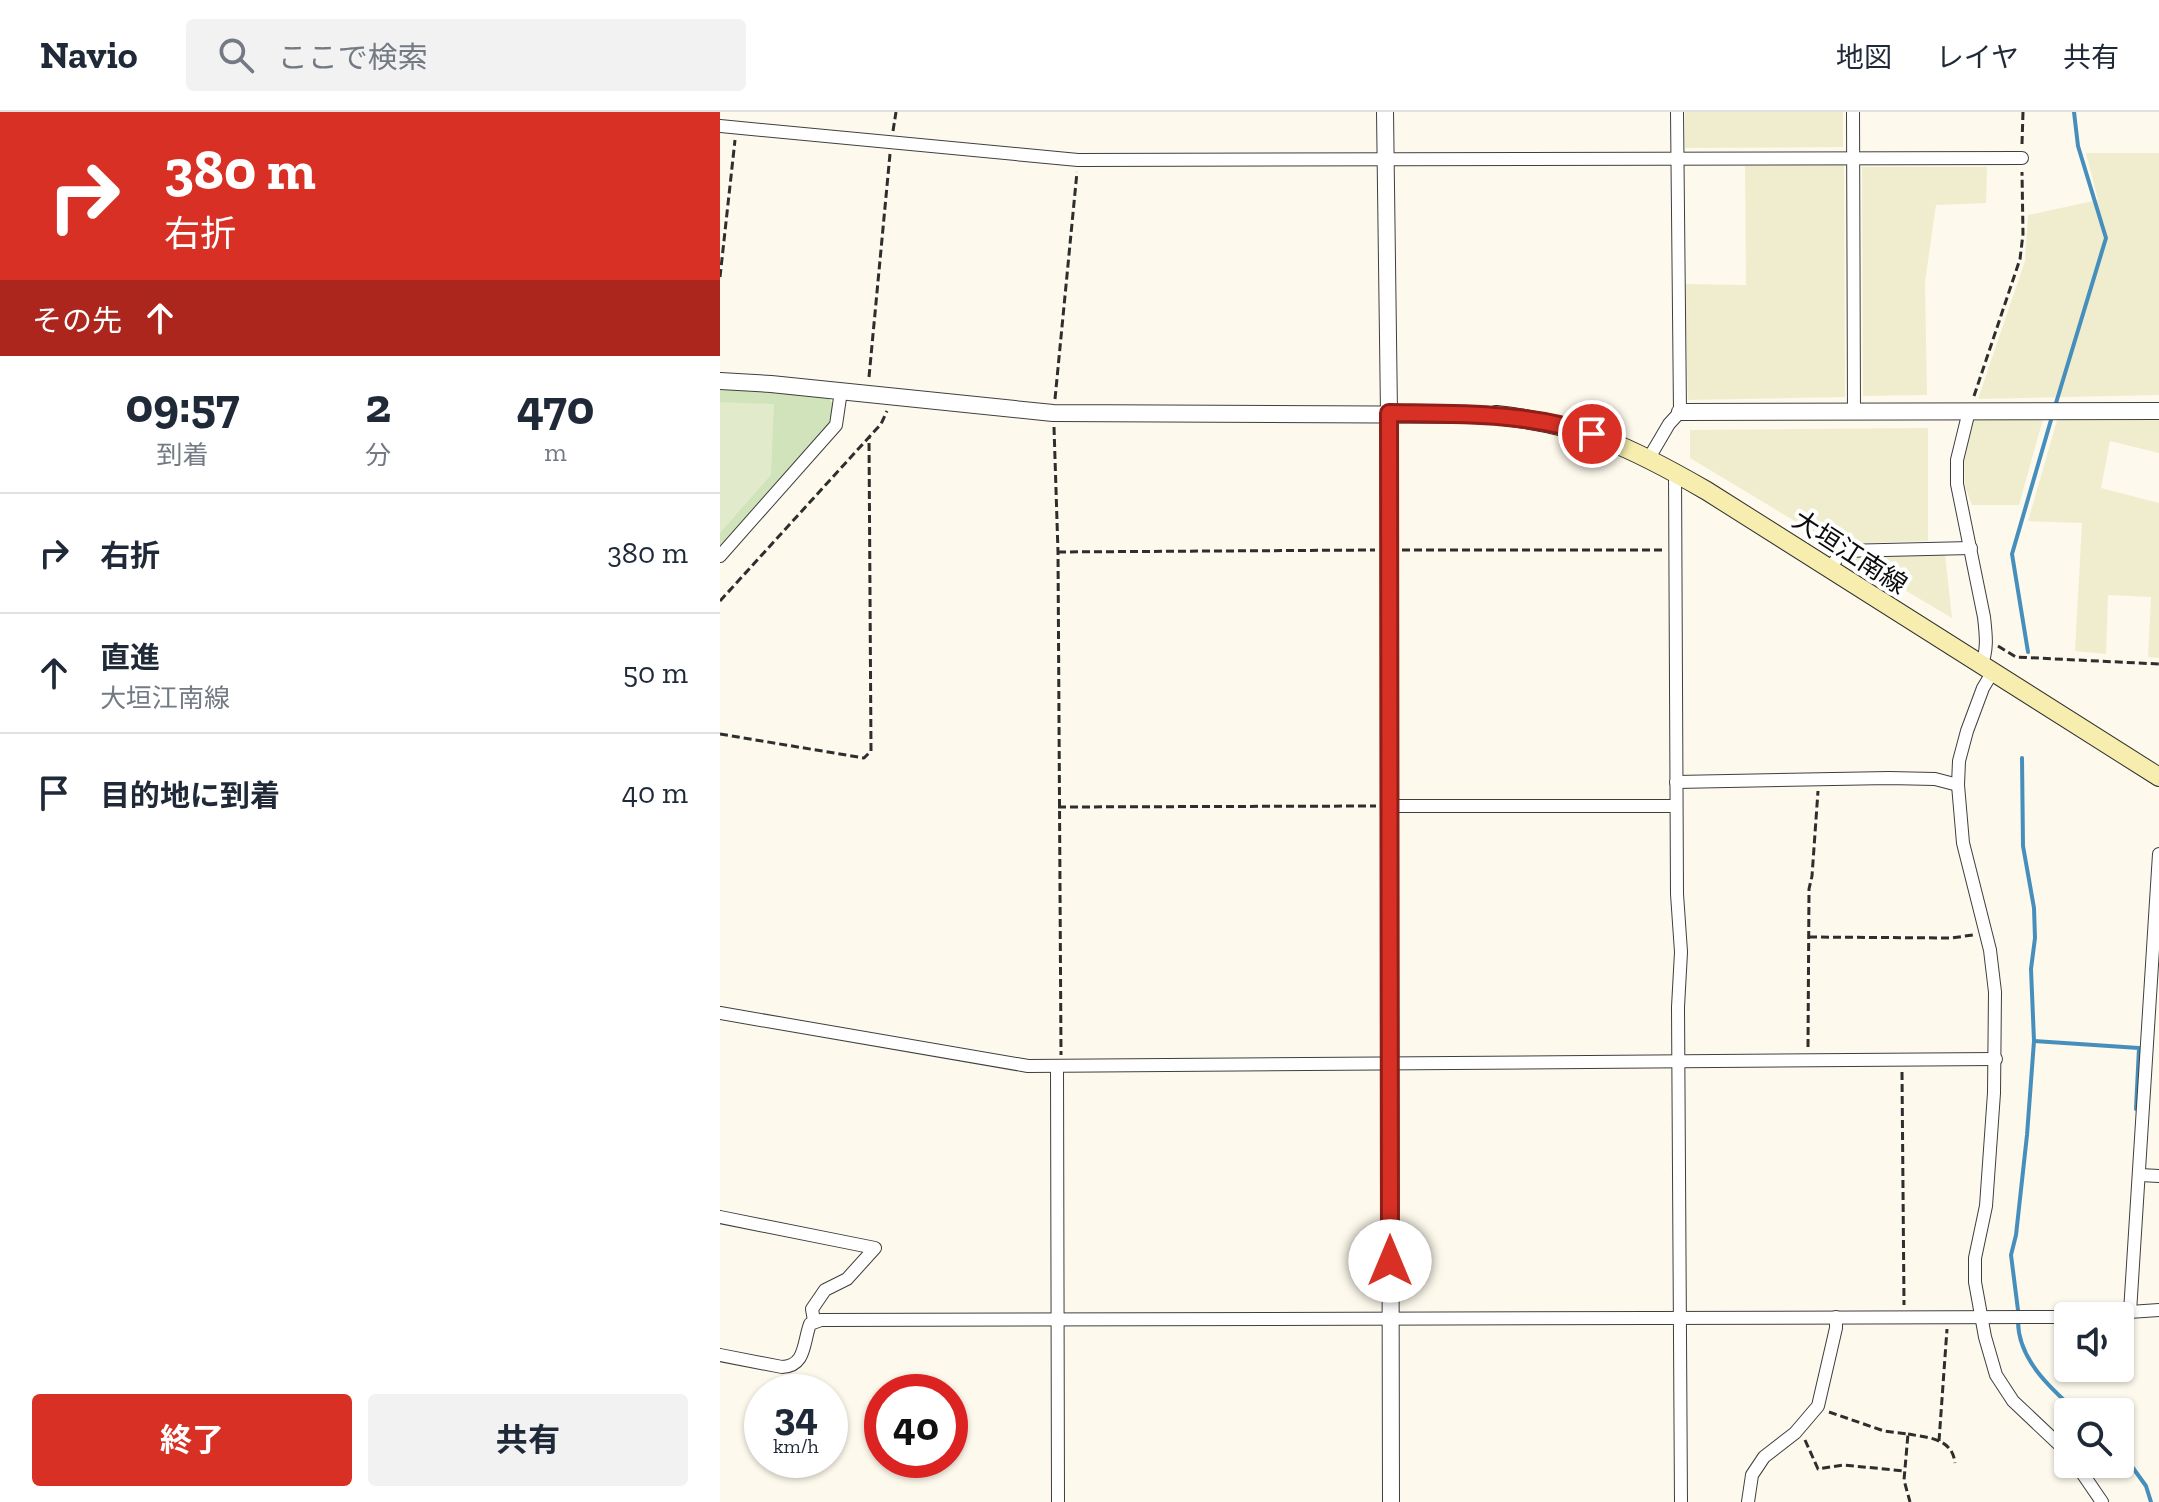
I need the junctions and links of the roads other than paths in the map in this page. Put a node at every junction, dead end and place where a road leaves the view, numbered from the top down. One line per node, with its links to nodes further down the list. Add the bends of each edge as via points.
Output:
1 (1385, 112): 5 (street)
2 (1677, 112): 6 (street)
3 (1853, 112): 7 (street)
4 (720, 126): 5 (street, via 1078,160)
5 (1385, 158): 6 (street); 15 (street)
6 (1677, 158): 7 (street); 13 (street)
7 (1853, 158): 8 (street); 14 (street)
8 (2022, 158)
9 (720, 381): 10 (street)
10 (841, 391): 15 (street, via 1053,413); 20 (street, via 836,425)
11 (1969, 411): 12 (street); 14 (street); 19 (street, via 1957,484)
12 (2159, 411)
13 (1680, 412): 14 (street); 17 (street)
14 (1854, 412)
15 (1389, 413): 16 (street); 26 (street)
16 (1496, 415): 17 (main road, 大垣江南線, via 1574,428)
17 (1649, 458): 18 (main road, 大垣江南線)
18 (1675, 472): 21 (main road, 大垣江南線); 24 (street)
19 (1971, 548): 21 (street, via 1841,551); 22 (street, via 1987,639)
20 (720, 556)
21 (1830, 570): 22 (main road, 大垣江南線)
22 (1987, 670): 23 (main road, 大垣江南線); 25 (street, via 1959,761)
23 (2159, 777)
24 (1676, 782): 25 (street, via 1919,779); 27 (street)
25 (1958, 785): 30 (street, via 1963,843 1994,971)
26 (1388, 806): 27 (street); 32 (street)
27 (1676, 806): 31 (street)
28 (2159, 854): 34 (street)
29 (720, 1013): 33 (street)
30 (1996, 1059): 31 (street); 40 (street, via 1986,1206 1975,1258)
31 (1679, 1061): 32 (street); 41 (street)
32 (1389, 1062): 33 (street); 45 (street)
33 (1059, 1067): 44 (street)
34 (2140, 1175): 35 (street); 37 (street)
35 (2159, 1176)
36 (720, 1217): 46 (street, via 875,1248 847,1279 825,1290 812,1309)
37 (2131, 1302)
38 (2159, 1310): 39 (street)
39 (2134, 1312)
40 (1981, 1316): 42 (street); 43 (street); 48 (street, via 1996,1375 2013,1401)
41 (1681, 1317): 42 (street); 45 (street); 52 (street)
42 (1836, 1317): 53 (street, via 1818,1406 1764,1457 1752,1475)
43 (2054, 1317)
44 (1058, 1318): 45 (street); 46 (street); 50 (street)
45 (1391, 1318): 51 (street)
46 (814, 1321): 47 (street, via 802,1356 792,1367)
47 (720, 1355)
48 (2054, 1440)
49 (2086, 1478): 54 (street)
50 (1058, 1502)
51 (1391, 1502)
52 (1681, 1502)
53 (1748, 1502)
54 (2102, 1502)

